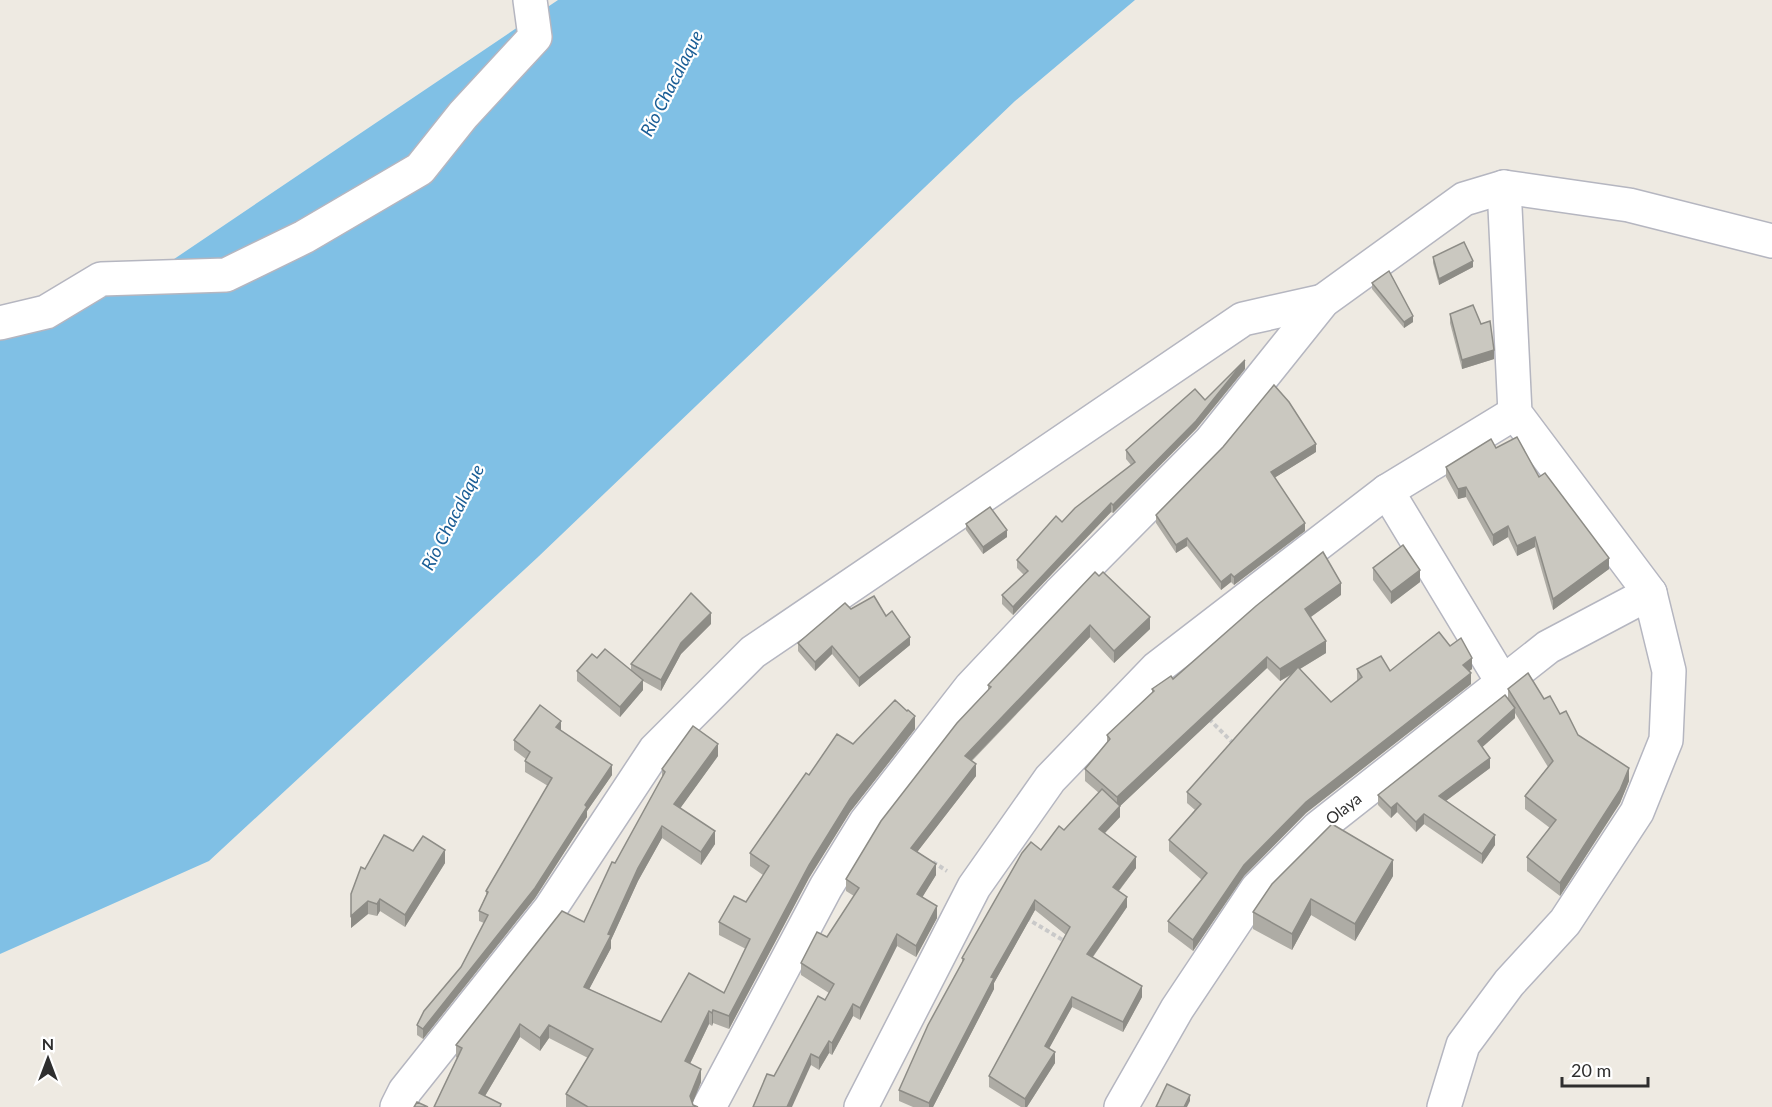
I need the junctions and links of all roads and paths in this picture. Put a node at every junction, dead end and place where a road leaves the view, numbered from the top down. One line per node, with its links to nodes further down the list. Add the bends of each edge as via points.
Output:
1 (530, 0): 5 (street, via 535,37 463,115 420,169 304,237 226,275 101,279 46,312)
2 (1504, 187): 3 (street, via 1629,205); 4 (street, via 1464,199); 6 (street)
3 (1772, 241)
4 (1323, 301): 16 (street, via 1243,319 753,652 655,750 550,909 405,1090); 17 (street, via 1210,442 971,687 866,822 826,887)
5 (0, 323)
6 (1515, 413): 7 (street); 8 (street)
7 (1388, 491): 9 (street); 13 (street, via 1157,668 1050,779)
8 (1650, 593): 9 (street, Olaya, via 1548,647); 20 (street, via 1669,670 1666,740 1638,812 1565,922 1509,983 1463,1045)
9 (1503, 683): 19 (street, Olaya, via 1318,828 1257,889 1177,1009)
10 (1208, 718): 11 (path)
11 (1233, 744)
12 (924, 857): 13 (path)
13 (974, 887): 18 (street)
14 (1024, 917): 15 (path)
15 (1075, 948)
16 (397, 1107)
17 (709, 1107)
18 (861, 1107)
19 (1121, 1107)
20 (1444, 1107)

